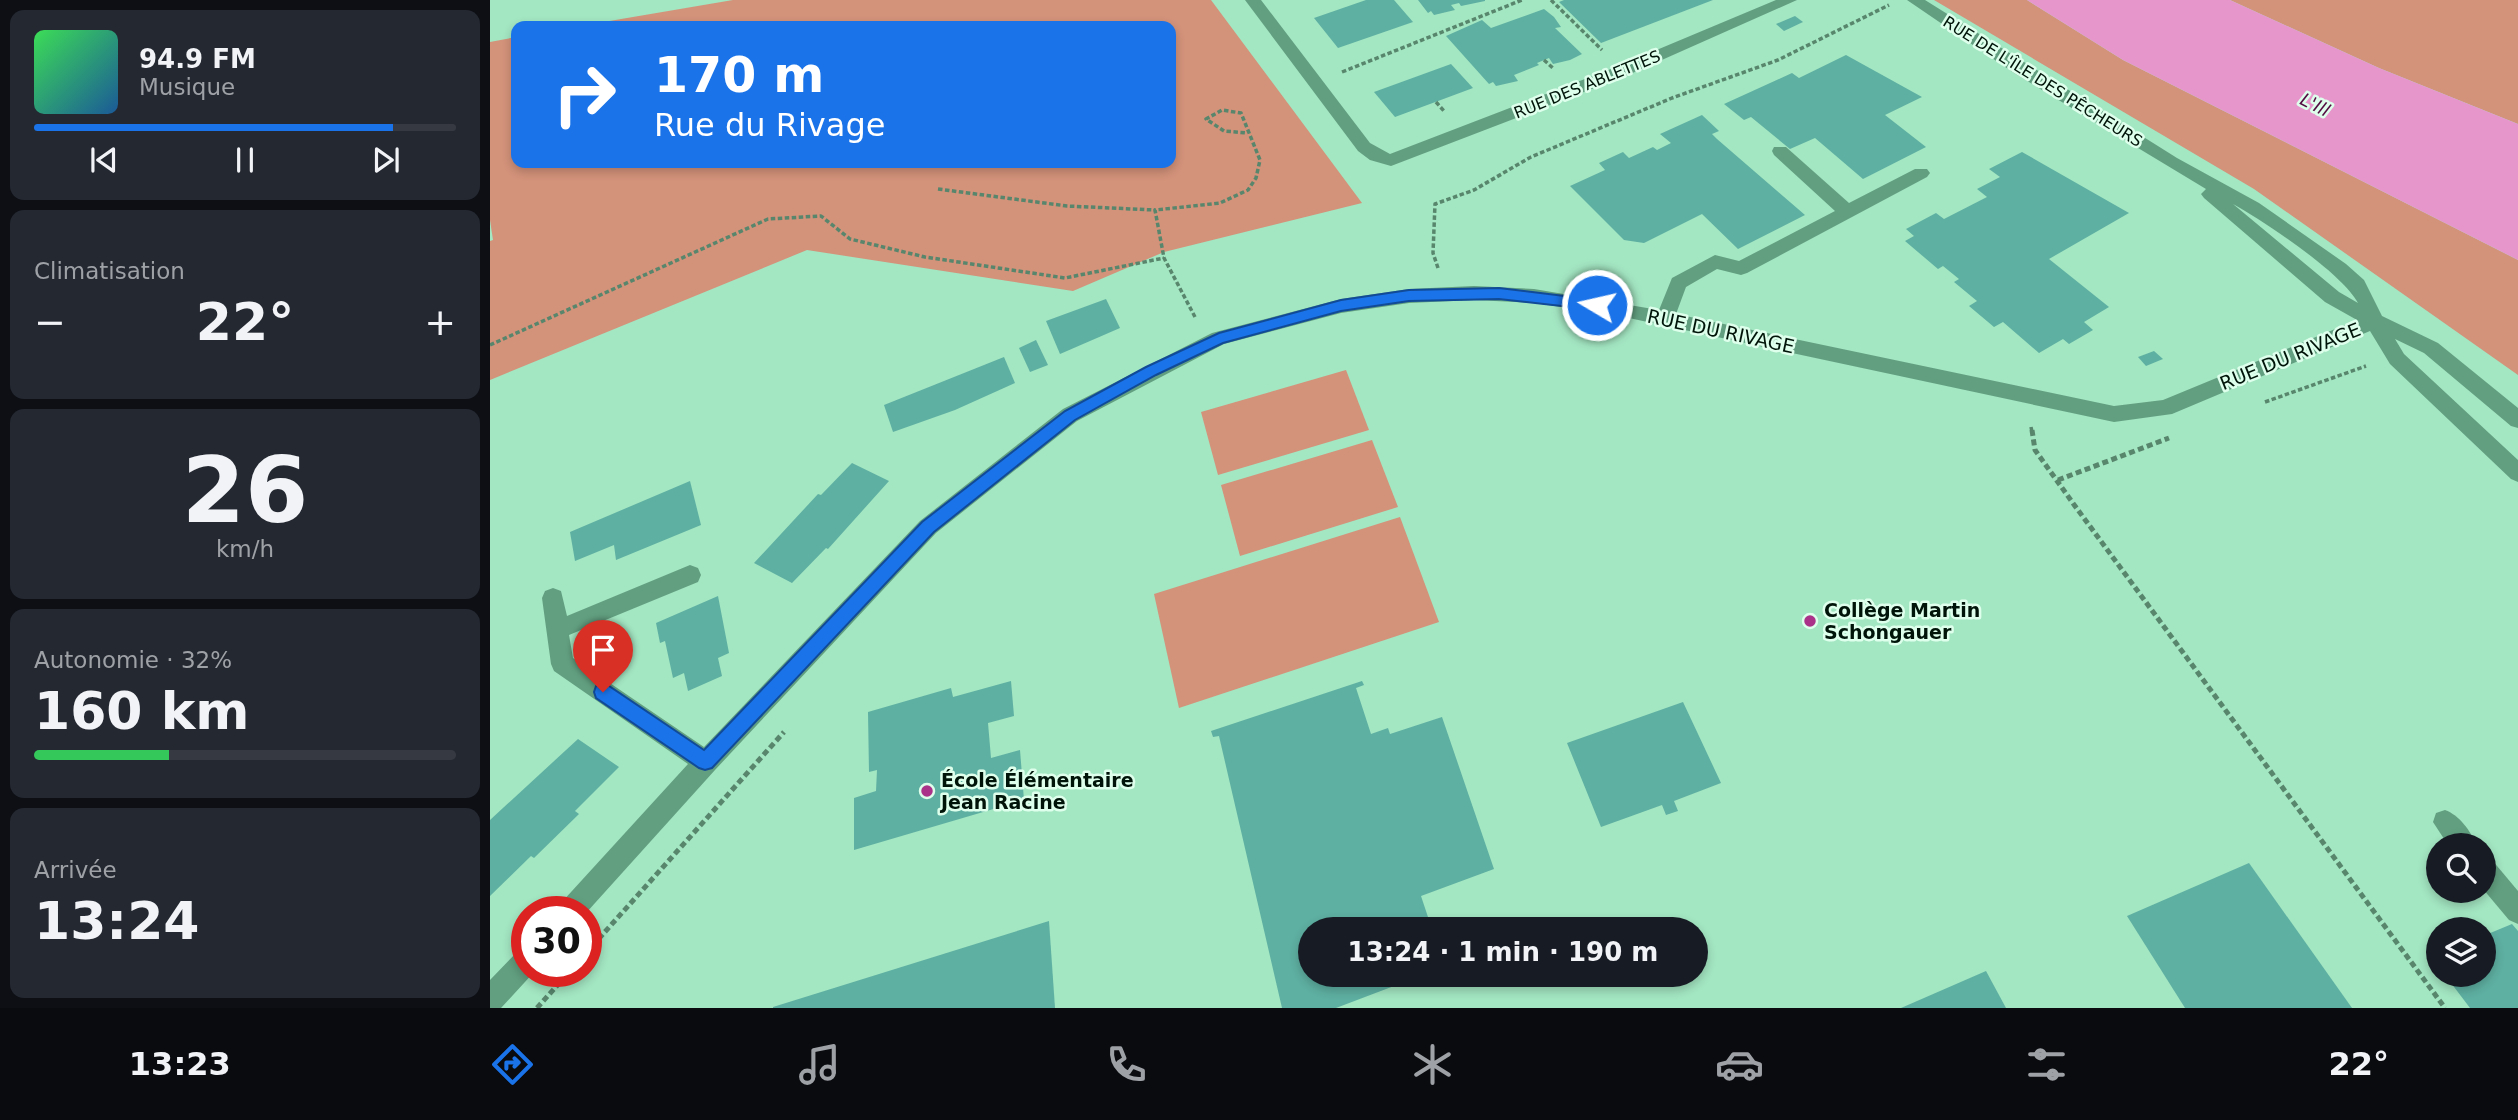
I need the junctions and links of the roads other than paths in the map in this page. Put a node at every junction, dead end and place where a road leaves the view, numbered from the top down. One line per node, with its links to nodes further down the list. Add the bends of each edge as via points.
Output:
1 (1253, 0): 2 (street, RUE DES ABLETTES, via 1364,147 1382,159 1405,156)
2 (1789, 0)
3 (1915, 0): 5 (street, RUE DE L'ÎLE DES PÊCHEURS)
4 (1780, 151): 7 (street)
5 (2171, 162): 9 (street, RUE DE L'ÎLE DES PÊCHEURS, via 2322,289); 9 (street, RUE DE L'ÎLE DES PÊCHEURS, via 2253,207 2340,269 2357,285)
6 (1921, 173): 7 (street)
7 (1848, 212): 8 (street, via 1741,268 1715,262 1678,283)
8 (1665, 319): 9 (street, RUE DU RIVAGE, via 2114,414 2165,408); 15 (street, RUE DU RIVAGE, via 1534,296 1474,293 1341,306 1219,338 1070,415 958,502 928,527)
9 (2374, 321): 10 (street, RUE DE L'ÎLE DES PÊCHEURS, via 2431,348); 11 (street, RUE DE L'ÎLE DES PÊCHEURS, via 2397,359)
10 (2518, 420)
11 (2518, 473)
12 (690, 575): 14 (street)
13 (552, 598): 14 (street)
14 (557, 630): 15 (street, via 562,664)
15 (705, 762): 19 (street, RUE DU RIVAGE)
16 (2445, 822): 17 (street)
17 (2454, 833)
18 (2496, 885): 20 (street)
19 (584, 896)
20 (2518, 911)
21 (511, 977): 22 (street)
22 (490, 1000)

